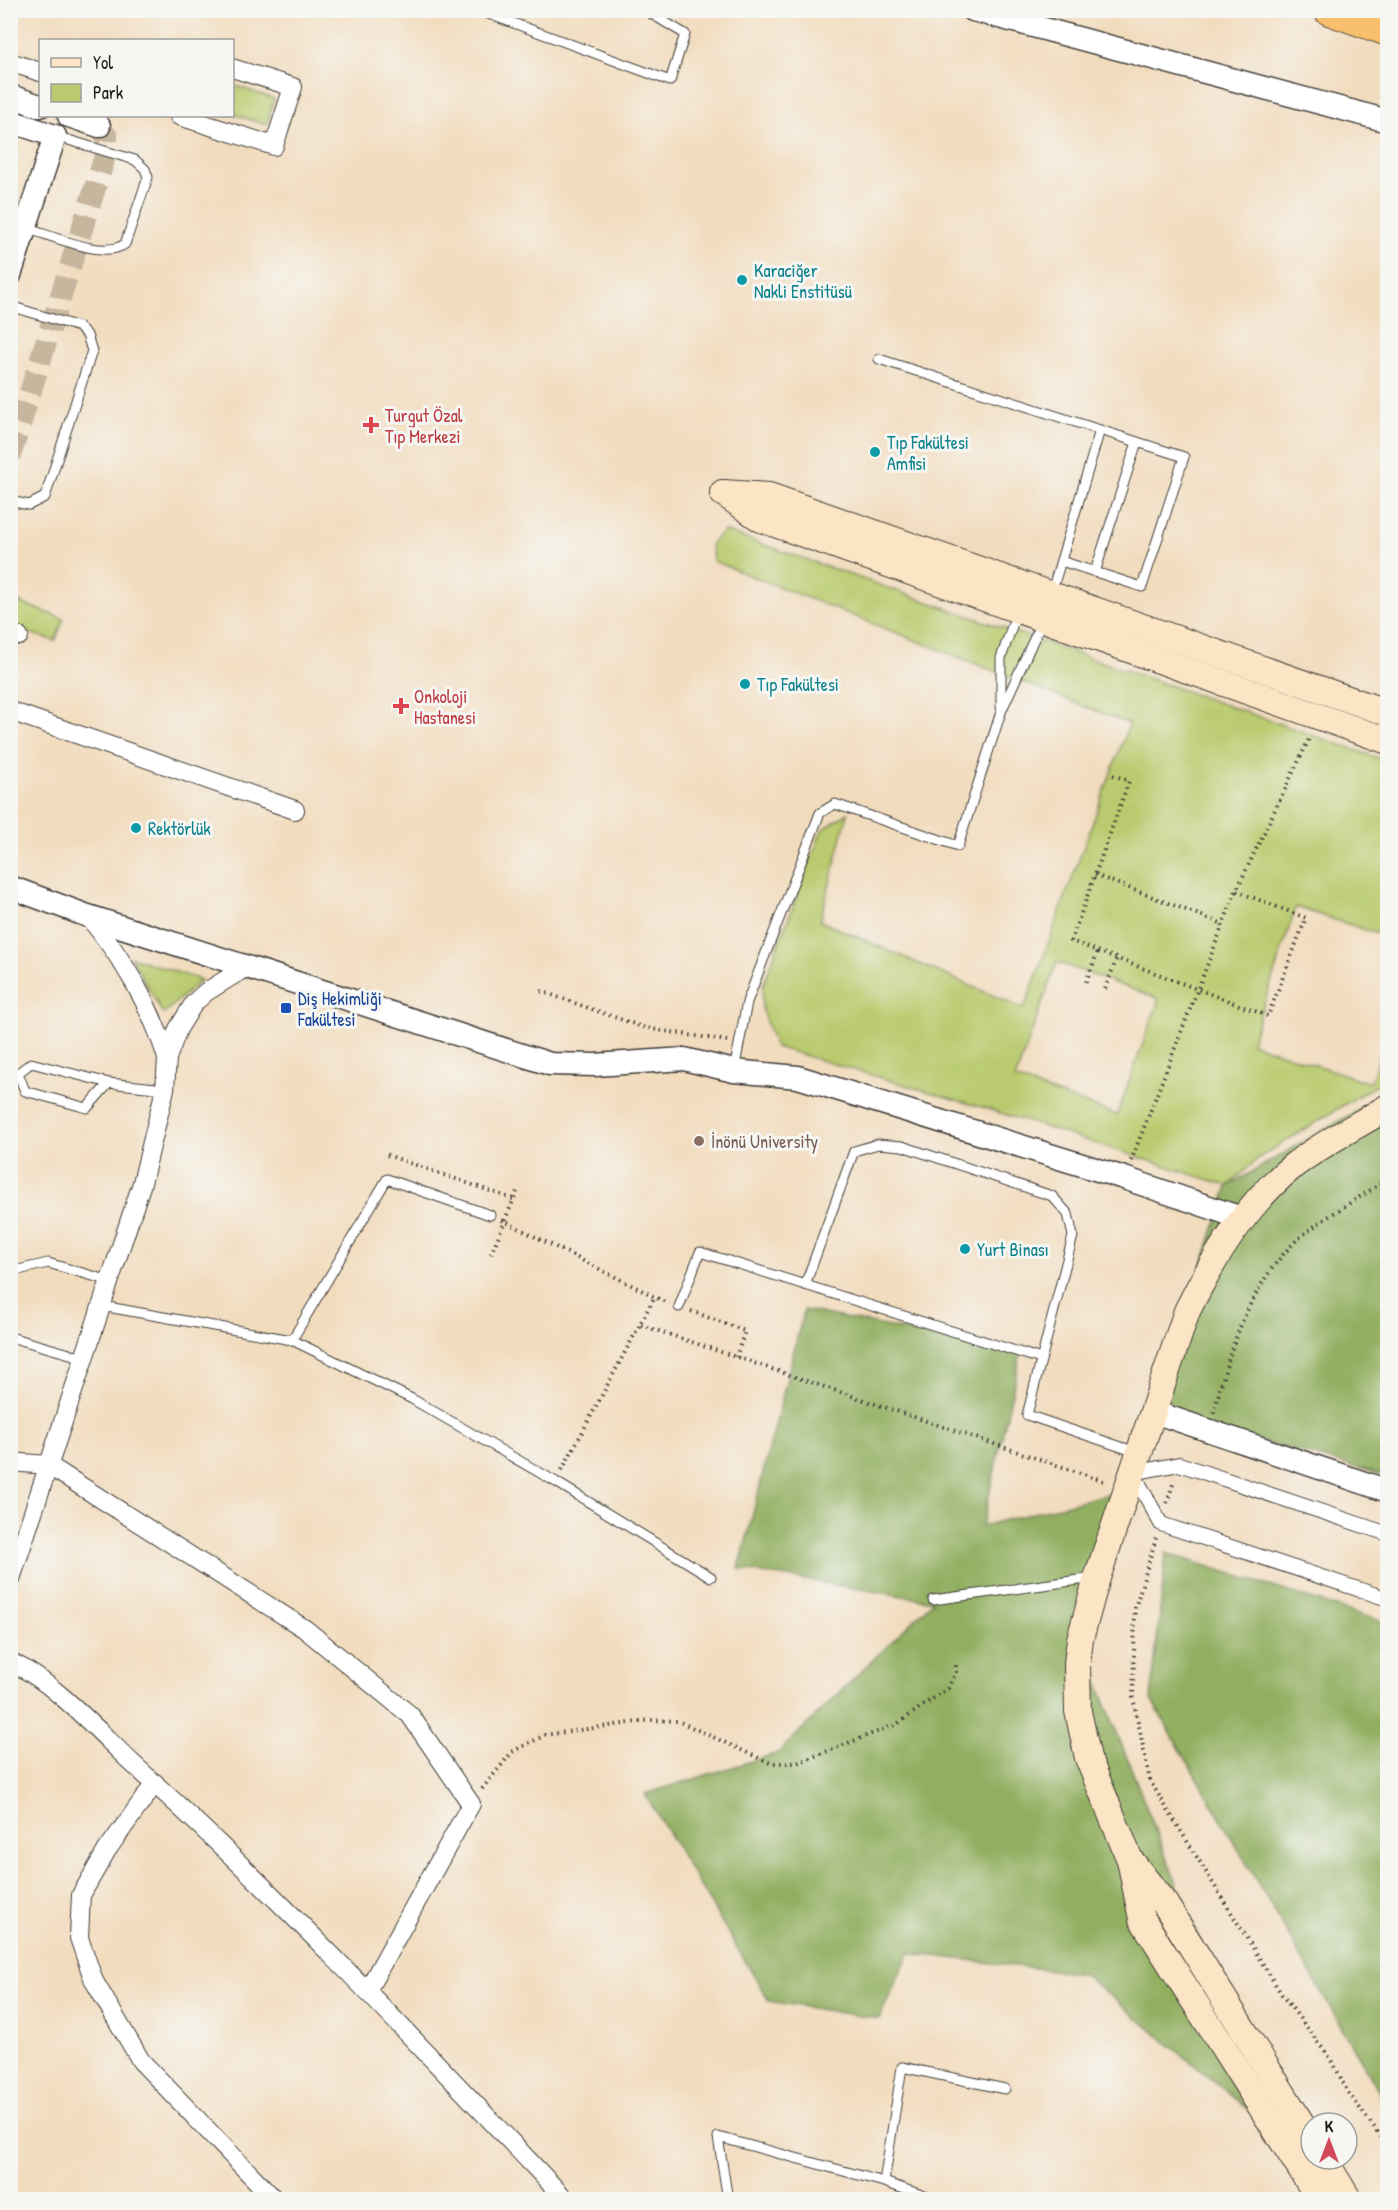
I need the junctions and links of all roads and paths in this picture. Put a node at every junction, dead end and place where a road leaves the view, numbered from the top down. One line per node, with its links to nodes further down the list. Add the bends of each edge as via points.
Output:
1 (478, 10): 2 (lane, via 670,81 685,34)
2 (645, 10)
3 (973, 10): 6 (street)
4 (992, 10): 6 (street)
5 (1329, 10): 7 (highway)
6 (1012, 21): 16 (street)
7 (1388, 31)
8 (10, 62): 10 (street)
9 (234, 69): 14 (street, via 293,87 274,146)
10 (39, 72)
11 (10, 96): 12 (street)
12 (39, 106)
13 (72, 117): 17 (street)
14 (181, 117)
15 (10, 121): 18 (street)
16 (1388, 121)
17 (99, 126)
18 (55, 136): 19 (street); 19 (lane, via 135,160 148,177 125,244 117,249 103,251)
19 (26, 228): 20 (street)
20 (10, 275)
21 (10, 306): 25 (lane, via 80,327 92,351 45,497 29,505)
22 (879, 359): 23 (lane)
23 (1100, 430): 24 (lane); 26 (lane)
24 (1137, 442): 27 (lane); 27 (lane, via 1184,457 1177,479 1142,587)
25 (10, 501)
26 (1061, 561): 27 (lane); 28 (lane)
27 (1095, 572)
28 (1047, 607): 29 (main road); 29 (main road, via 769,496 723,493 761,519); 31 (lane); 32 (main road); 33 (main road)
29 (1018, 610): 31 (lane, via 1001,658)
30 (10, 711): 36 (street)
31 (1001, 712): 49 (lane, via 958,846 835,804 820,813 747,1002)
32 (1388, 713)
33 (1320, 717): 34 (main road); 39 (path)
34 (1388, 741)
35 (1113, 775): 37 (path, via 1129,781)
36 (295, 810)
37 (1095, 875): 41 (path); 42 (path, via 1071,940)
38 (10, 887): 40 (street)
39 (1236, 891): 41 (path); 47 (path, via 1306,918 1268,1016)
40 (88, 916): 44 (street); 50 (street, via 137,983)
41 (1223, 924): 47 (path)
42 (1098, 951): 43 (path); 45 (path)
43 (1117, 958): 46 (path); 47 (path)
44 (248, 966): 50 (street, via 194,1003); 51 (street, via 550,1064 684,1059)
45 (1086, 982)
46 (1106, 989)
47 (1198, 989): 56 (path)
48 (541, 991): 49 (path, via 645,1028)
49 (739, 1043): 51 (lane)
50 (167, 1058): 53 (street)
51 (734, 1071): 56 (street, via 798,1077)
52 (109, 1083): 52 (lane, via 31,1063 18,1073 25,1091 87,1108); 53 (lane)
53 (165, 1089): 65 (street, via 142,1183)
54 (1388, 1107): 61 (main road, via 1294,1165)
55 (387, 1155): 59 (path)
56 (1124, 1178): 61 (street)
57 (1388, 1179): 77 (path, via 1296,1241 1255,1291 1227,1359 1213,1417)
58 (518, 1189): 59 (path)
59 (513, 1199): 62 (path)
60 (490, 1215): 62 (path); 72 (lane, via 387,1179)
61 (1244, 1219): 76 (main road, via 1208,1271 1187,1311)
62 (504, 1221): 63 (path); 67 (path)
63 (491, 1254)
64 (10, 1272): 65 (lane, via 48,1263)
65 (110, 1281): 68 (street)
66 (805, 1285): 69 (lane, via 700,1252); 75 (lane); 75 (lane, via 854,1151 878,1144 902,1146 1053,1196 1068,1214 1073,1236)
67 (654, 1298): 69 (path); 70 (path)
68 (102, 1305): 72 (lane); 74 (street)
69 (679, 1307): 73 (path, via 745,1331)
70 (641, 1325): 73 (path); 82 (path)
71 (10, 1337): 74 (lane)
72 (292, 1340): 82 (lane, via 412,1399)
73 (736, 1357): 81 (path)
74 (84, 1358): 79 (street)
75 (1041, 1359): 81 (lane, via 1027,1414)
76 (1154, 1412): 77 (street); 81 (main road)
77 (1205, 1429): 83 (street)
78 (10, 1462): 79 (street)
79 (48, 1465): 88 (street); 94 (street, via 305,1629 410,1715)
80 (1181, 1465): 81 (street); 84 (path); 85 (street)
81 (1133, 1472): 84 (street); 87 (main road)
82 (556, 1482): 86 (lane)
83 (1388, 1491)
84 (1161, 1524): 89 (street); 99 (path, via 1135,1608 1133,1697 1150,1780 1282,1995 1333,2062 1347,2091)
85 (1388, 1534)
86 (711, 1578)
87 (1097, 1578): 90 (lane); 95 (main road, via 1080,1639 1078,1711 1088,1758)
88 (10, 1582)
89 (1388, 1599)
90 (933, 1600)
91 (10, 1662): 93 (street, via 39,1678)
92 (956, 1664): 94 (path, via 948,1688 897,1724 797,1763 770,1763 678,1721 651,1720 545,1735 512,1752)
93 (155, 1783): 96 (street); 102 (street, via 107,1850 81,1895 79,1938 94,1981 141,2061)
94 (471, 1804): 96 (street)
95 (1130, 1860): 98 (main road, via 1165,1904); 106 (main road, via 1142,1919)
96 (367, 1991): 103 (street)
97 (1005, 2089): 101 (lane, via 902,2067)
98 (1299, 2120)
99 (1388, 2146)
100 (1332, 2171): 107 (main road)
101 (884, 2182): 104 (lane, via 718,2137); 105 (lane)
102 (275, 2199)
103 (566, 2199)
104 (728, 2199)
105 (936, 2199)
106 (1320, 2199)
107 (1349, 2199)

